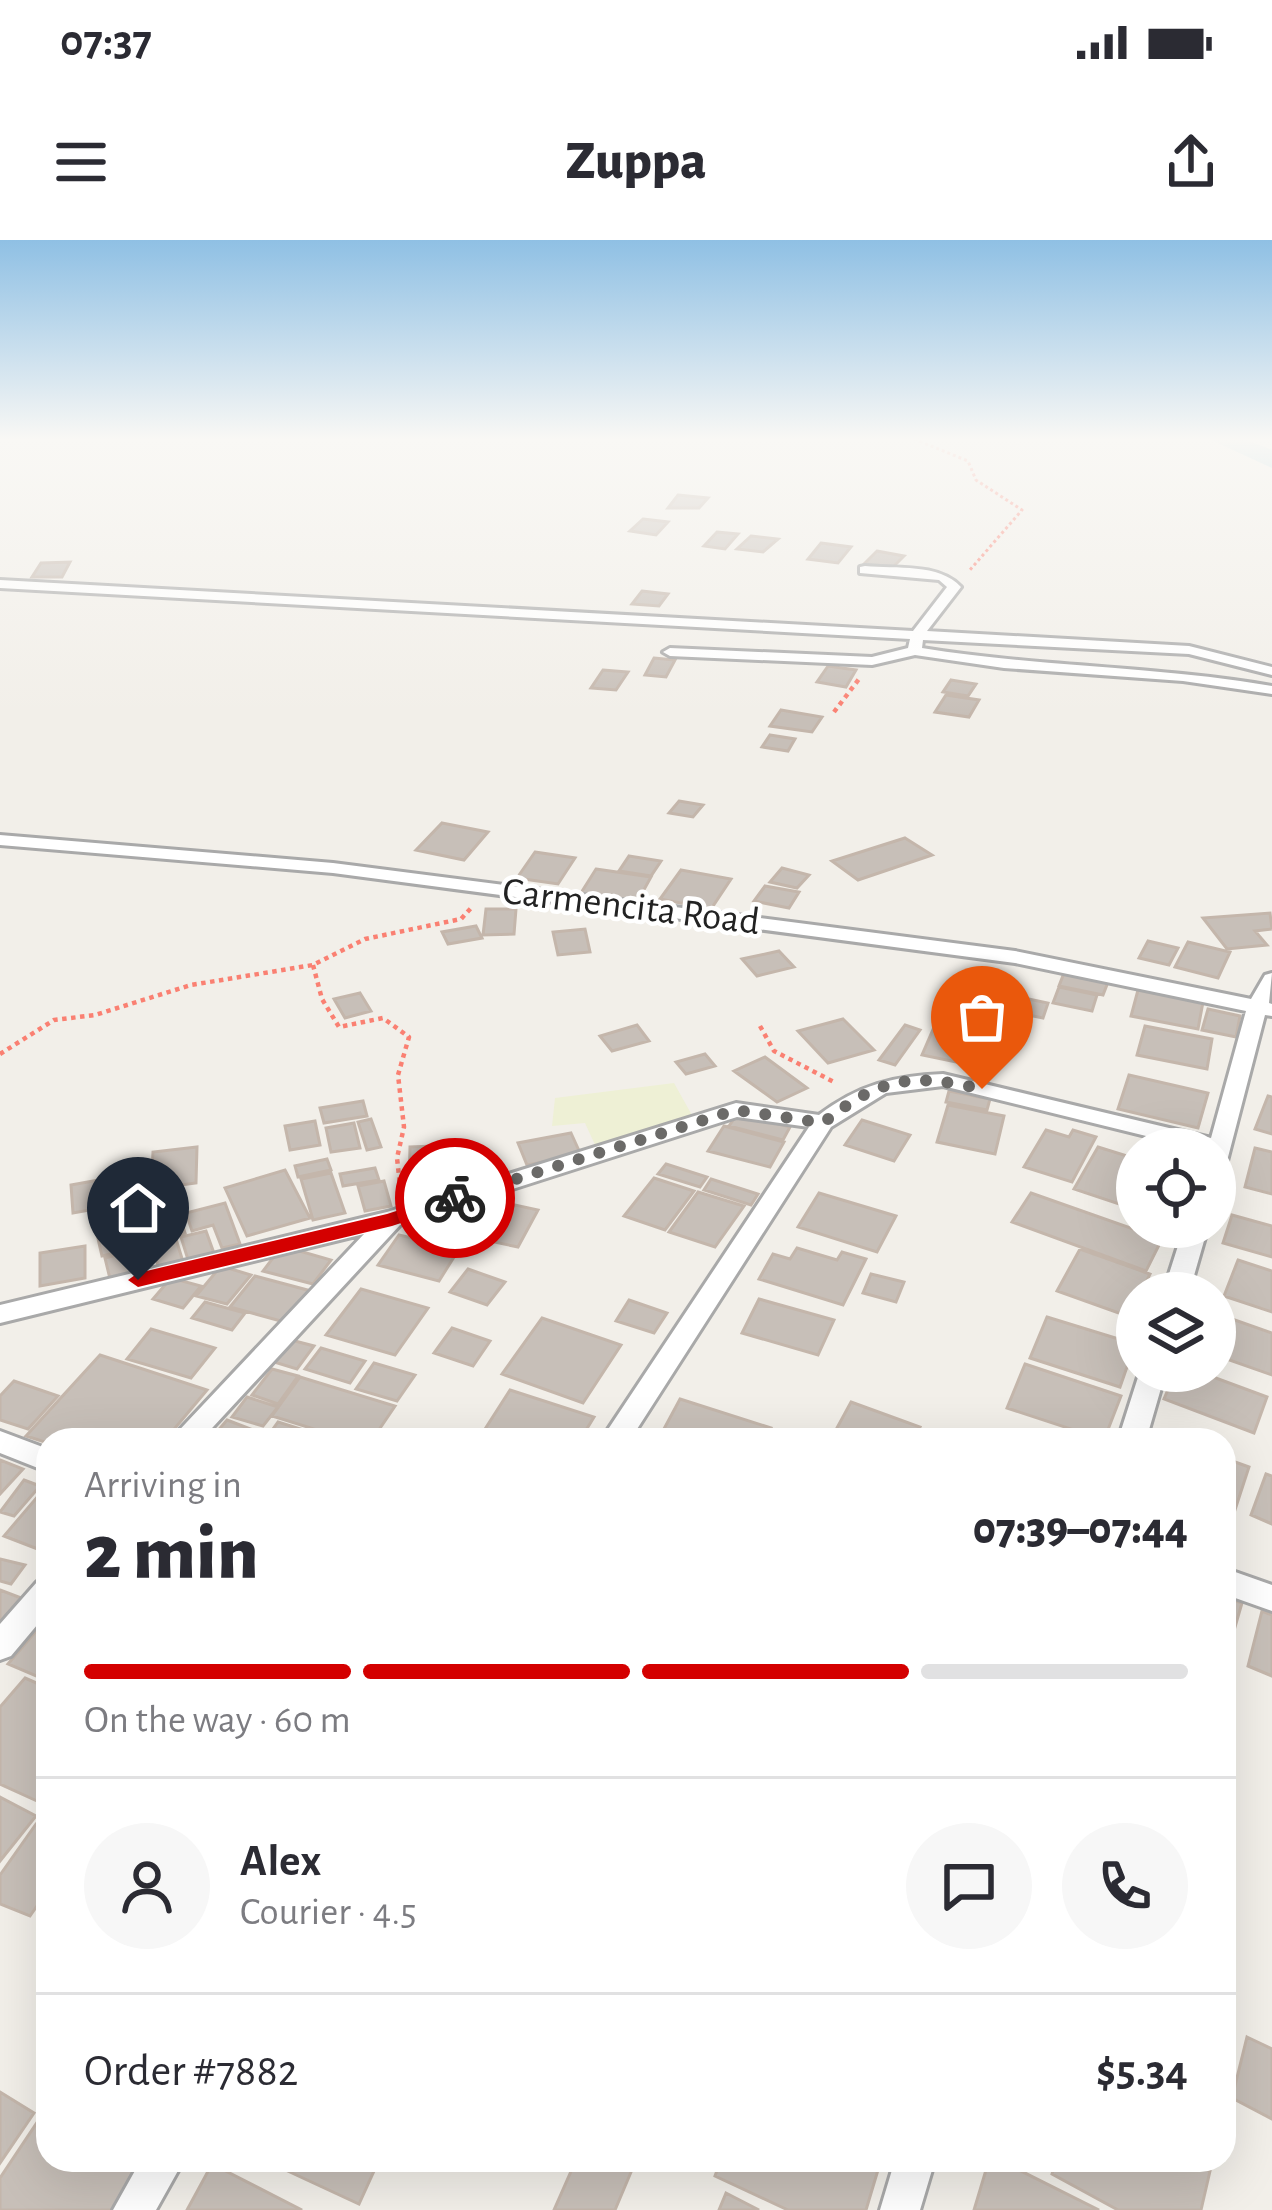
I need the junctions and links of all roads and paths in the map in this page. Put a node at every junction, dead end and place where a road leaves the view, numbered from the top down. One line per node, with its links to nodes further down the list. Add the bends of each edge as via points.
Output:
1 (1004, 531): 4 (path)
2 (866, 570): 4 (street, via 943,576)
3 (0, 584): 5 (street)
4 (954, 587): 5 (street)
5 (916, 643): 7 (street); 8 (street, via 1190,650); 9 (street, via 971,662 1188,675)
6 (670, 652): 7 (street)
7 (872, 661): 10 (path)
8 (1272, 671)
9 (1272, 690)
10 (834, 712)
11 (0, 839): 12 (street, Carmencita Road)
12 (488, 888): 13 (path, via 461,919 365,939); 15 (street, Carmencita Road, via 1015,957)
13 (313, 965): 17 (path, via 54,1020); 22 (path, via 339,1027 383,1018 409,1037 398,1075 404,1127)
14 (1272, 979): 15 (street)
15 (1265, 1008): 21 (street)
16 (760, 1026): 18 (path, via 774,1051)
17 (0, 1054)
18 (862, 1092): 19 (street); 20 (street, via 943,1080)
19 (823, 1123): 22 (street, via 736,1110); 26 (street)
20 (1118, 1128)
21 (1226, 1128)
22 (392, 1219): 23 (street); 25 (street)
23 (0, 1314)
24 (1147, 1392): 27 (street)
25 (195, 1428)
26 (623, 1428)
27 (1136, 1428)
28 (0, 1442): 29 (street)
29 (36, 1456)
30 (1236, 1585): 31 (street)
31 (1272, 1598)
32 (36, 1605): 33 (street)
33 (0, 1646)
34 (157, 2172): 36 (street)
35 (911, 2172): 37 (street)
36 (133, 2210)
37 (900, 2210)

